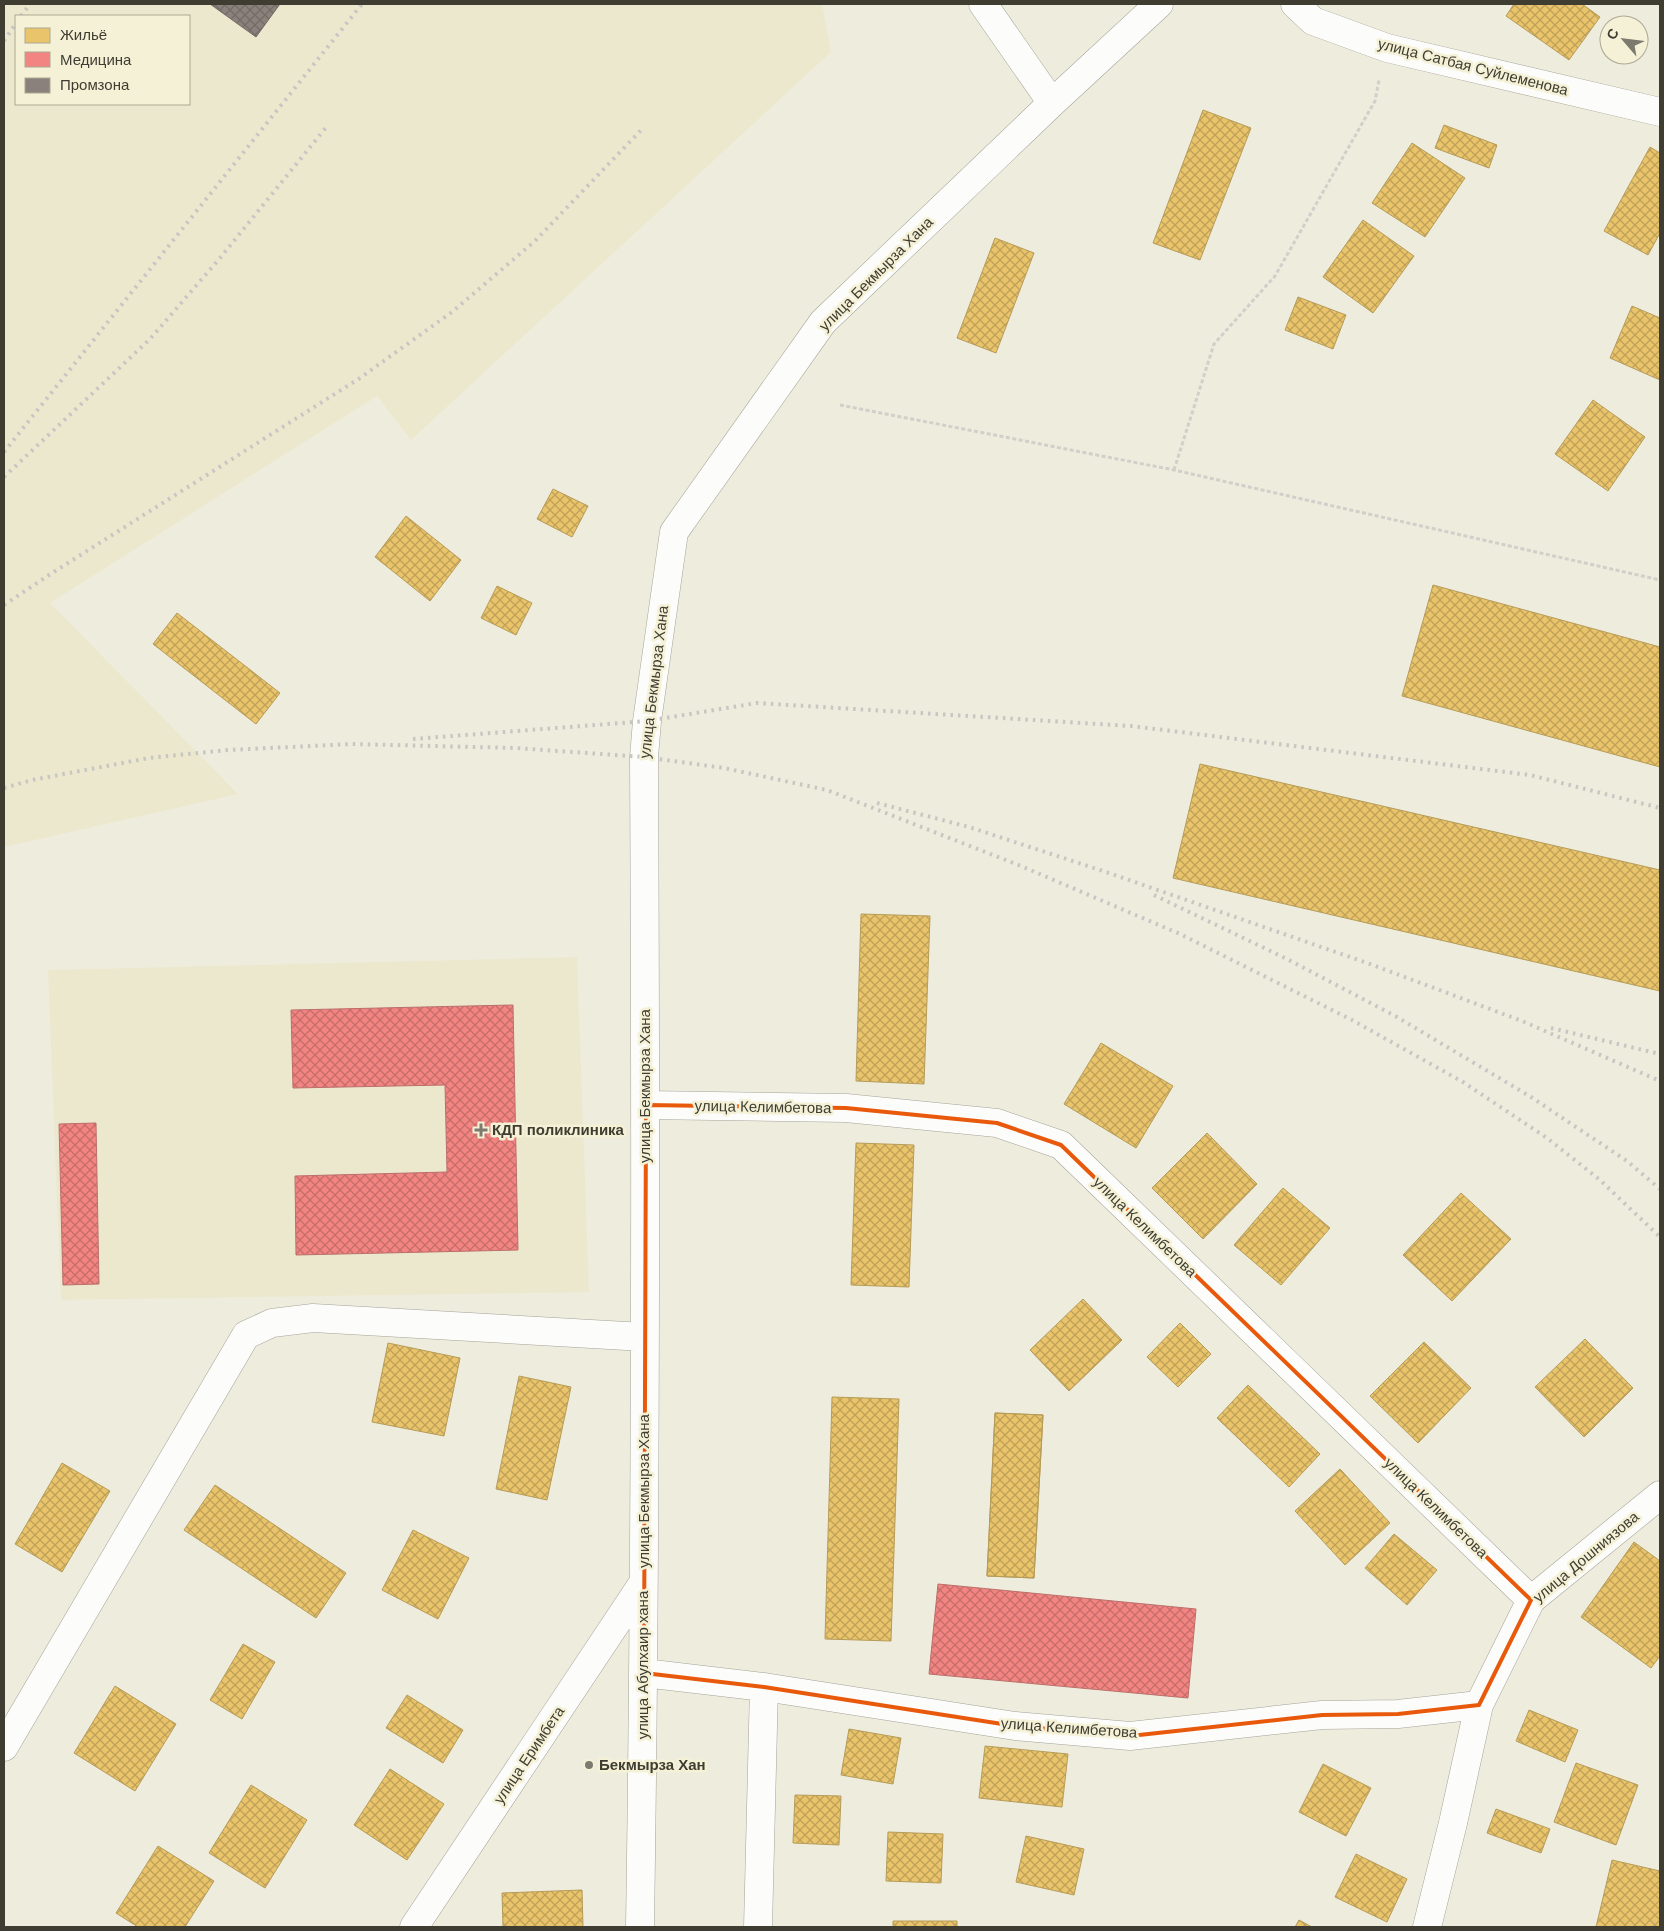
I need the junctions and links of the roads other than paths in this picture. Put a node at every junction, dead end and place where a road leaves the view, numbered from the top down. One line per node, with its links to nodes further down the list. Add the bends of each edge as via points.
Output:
1 (983, 4): 4 (street)
2 (1159, 4): 4 (street, улица Бекмырза Хана)
3 (1295, 4): 5 (street, улица Сатбая Суйлеменова, via 1313,22 1387,48)
4 (1052, 103): 6 (street, улица Бекмырза Хана, via 823,322 674,532 644,758)
5 (1660, 112)
6 (646, 1105): 7 (street, улица Бекмырза Хана); 10 (street, улица Келимбетова, via 846,1108 997,1123 1061,1145)
7 (644, 1337): 9 (street, улица Бекмырза Хана); 14 (street, via 313,1318 272,1323 246,1335)
8 (1660, 1495): 10 (street, улица Дошниязова)
9 (643, 1583): 11 (street, улица Абулхаир хана); 15 (street, улица Еримбета)
10 (1531, 1600): 13 (street, улица Дошниязова)
11 (644, 1673): 12 (street, улица Келимбетова); 16 (street, улица Абулхаир хана)
12 (764, 1687): 13 (street, улица Келимбетова, via 1015,1726 1130,1736 1322,1715 1398,1714); 17 (street)
13 (1479, 1705): 18 (street)
14 (4, 1747)
15 (414, 1927)
16 (640, 1927)
17 (758, 1927)
18 (1428, 1927)

